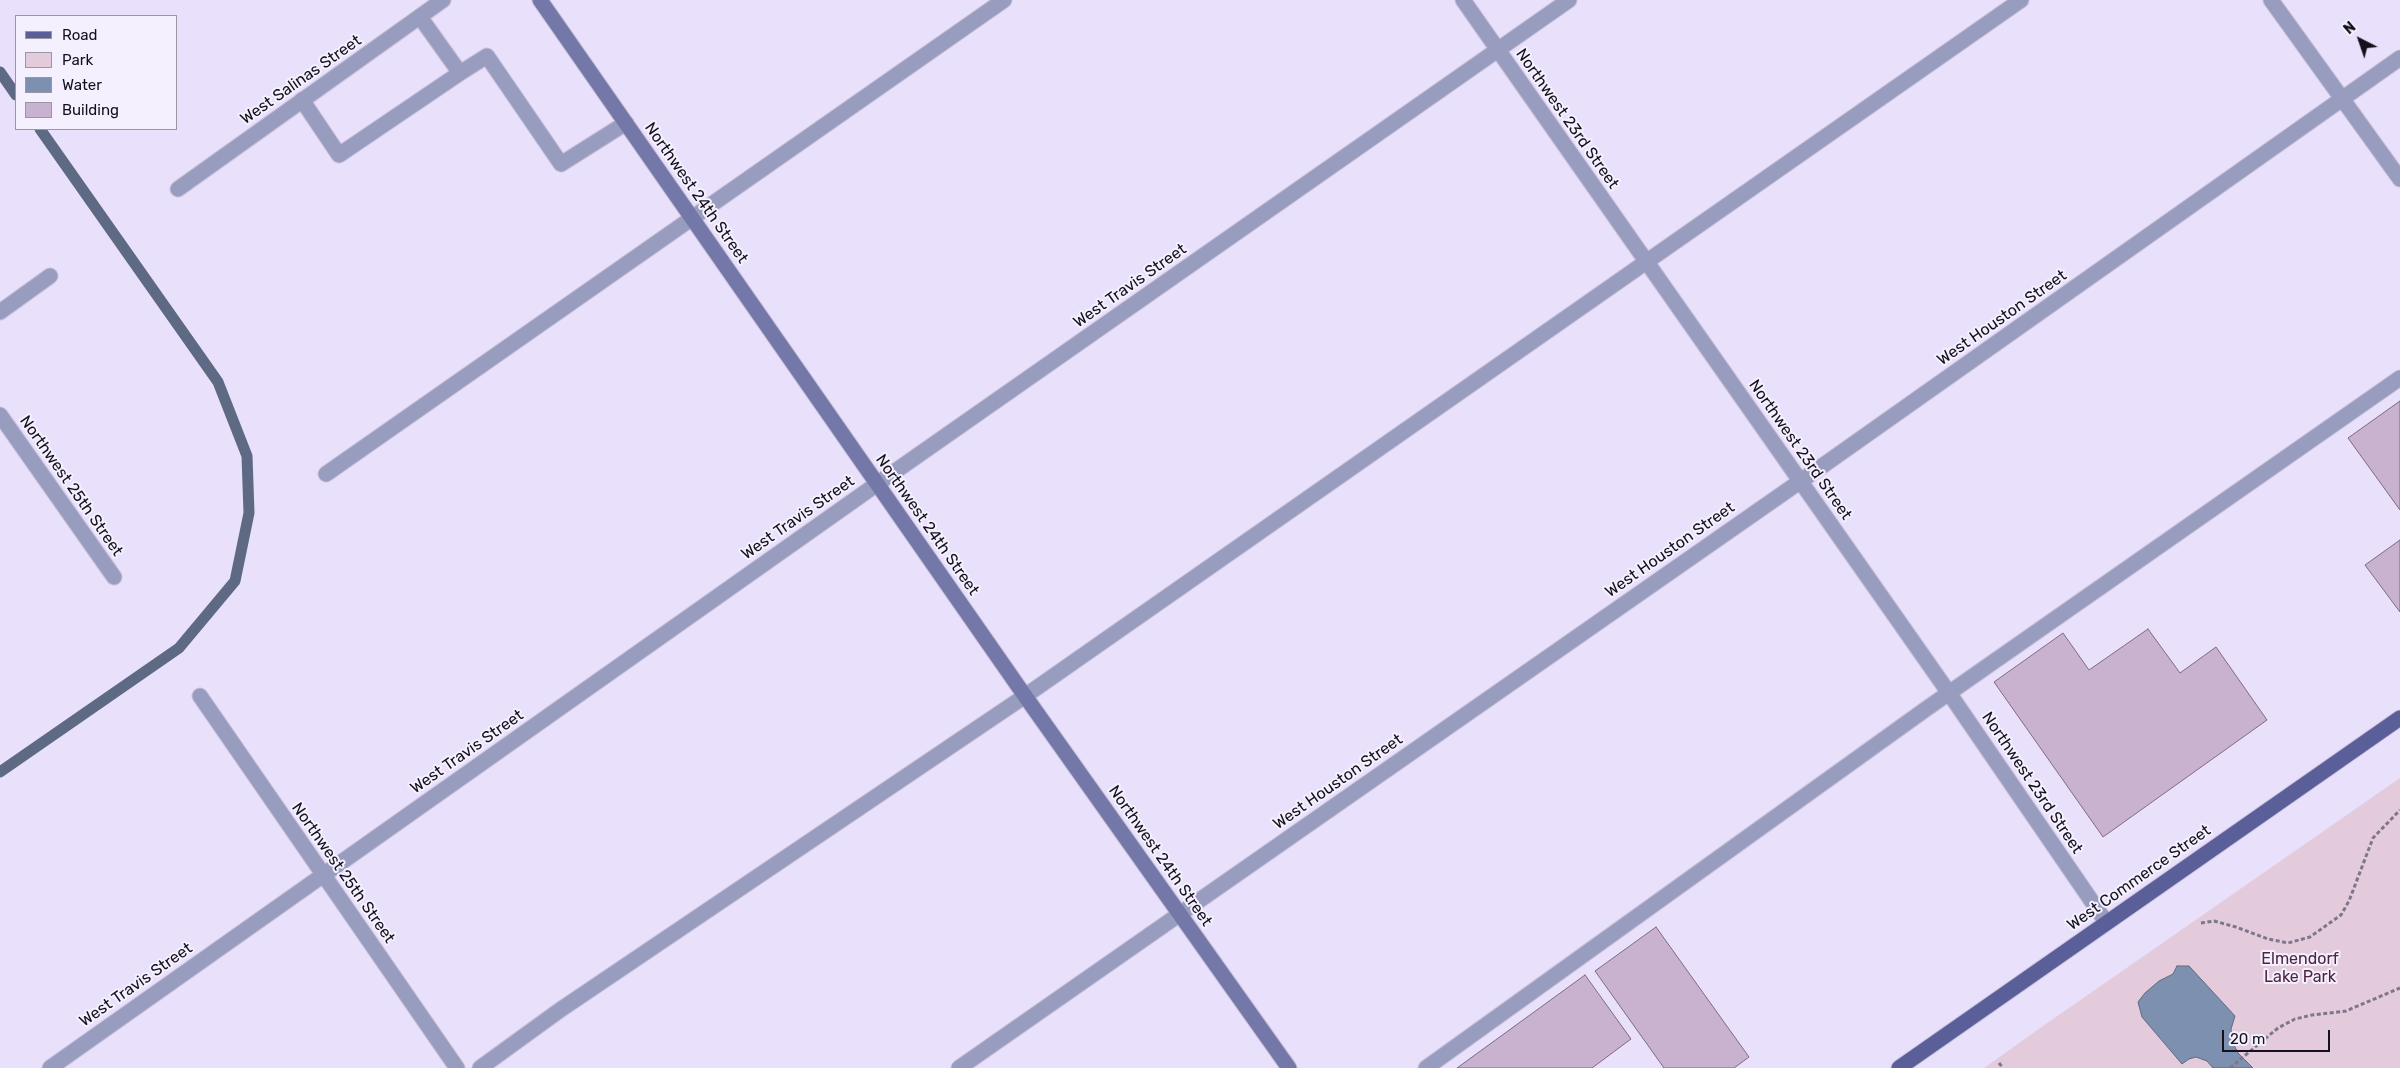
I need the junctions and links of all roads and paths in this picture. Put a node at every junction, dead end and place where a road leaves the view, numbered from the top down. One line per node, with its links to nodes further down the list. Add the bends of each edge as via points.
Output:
1 (443, 0): 8 (street, West Salinas Street)
2 (540, 0): 14 (main road, Northwest 24th Street)
3 (1004, 0): 17 (street)
4 (1462, 0): 9 (street, Northwest 23rd Street)
5 (1569, 0): 9 (street, West Travis Street)
6 (2021, 0): 18 (street)
7 (2271, 0): 12 (street)
8 (420, 17): 11 (street); 13 (street, West Salinas Street)
9 (1498, 50): 18 (street, Northwest 23rd Street); 25 (street, West Travis Street)
10 (2400, 58): 12 (street, West Houston Street)
11 (460, 73): 13 (street, via 339,154); 14 (street, via 487,56 561,164)
12 (2342, 98): 15 (street); 24 (street, West Houston Street)
13 (302, 100): 16 (street, West Salinas Street)
14 (626, 123): 17 (main road, Northwest 24th Street)
15 (2400, 179)
16 (178, 188)
17 (691, 218): 23 (street); 25 (main road, Northwest 24th Street)
18 (1645, 262): 24 (street, Northwest 23rd Street); 29 (street)
19 (50, 276): 20 (street)
20 (0, 312)
21 (2400, 378): 27 (street)
22 (0, 415): 26 (street, Northwest 25th Street)
23 (326, 474)
24 (1800, 481): 27 (street, Northwest 23rd Street); 33 (street, West Houston Street)
25 (877, 484): 29 (main road, Northwest 24th Street); 32 (street, West Travis Street)
26 (114, 577)
27 (1949, 693): 34 (street, Northwest 23rd Street); 43 (street)
28 (200, 696): 32 (street, Northwest 25th Street)
29 (1025, 696): 33 (main road, Northwest 24th Street); 40 (street, via 560,1010)
30 (2400, 718): 34 (main road, West Commerce Street)
31 (2400, 810): 35 (path, via 2374,838 2341,915 2310,937 2288,942 2268,939 2214,921)
32 (322, 876): 38 (street, West Travis Street); 39 (street, Northwest 25th Street)
33 (1179, 914): 41 (street, West Houston Street); 42 (main road, Northwest 24th Street)
34 (2106, 922): 44 (main road, West Commerce Street)
35 (2201, 923)
36 (2400, 988): 46 (path, via 2346,1011 2295,1019 2278,1028)
37 (1999, 1063): 45 (path)
38 (50, 1068)
39 (457, 1068)
40 (480, 1068)
41 (959, 1068)
42 (1289, 1068)
43 (1426, 1068)
44 (1899, 1068)
45 (2003, 1068)
46 (2230, 1068)

